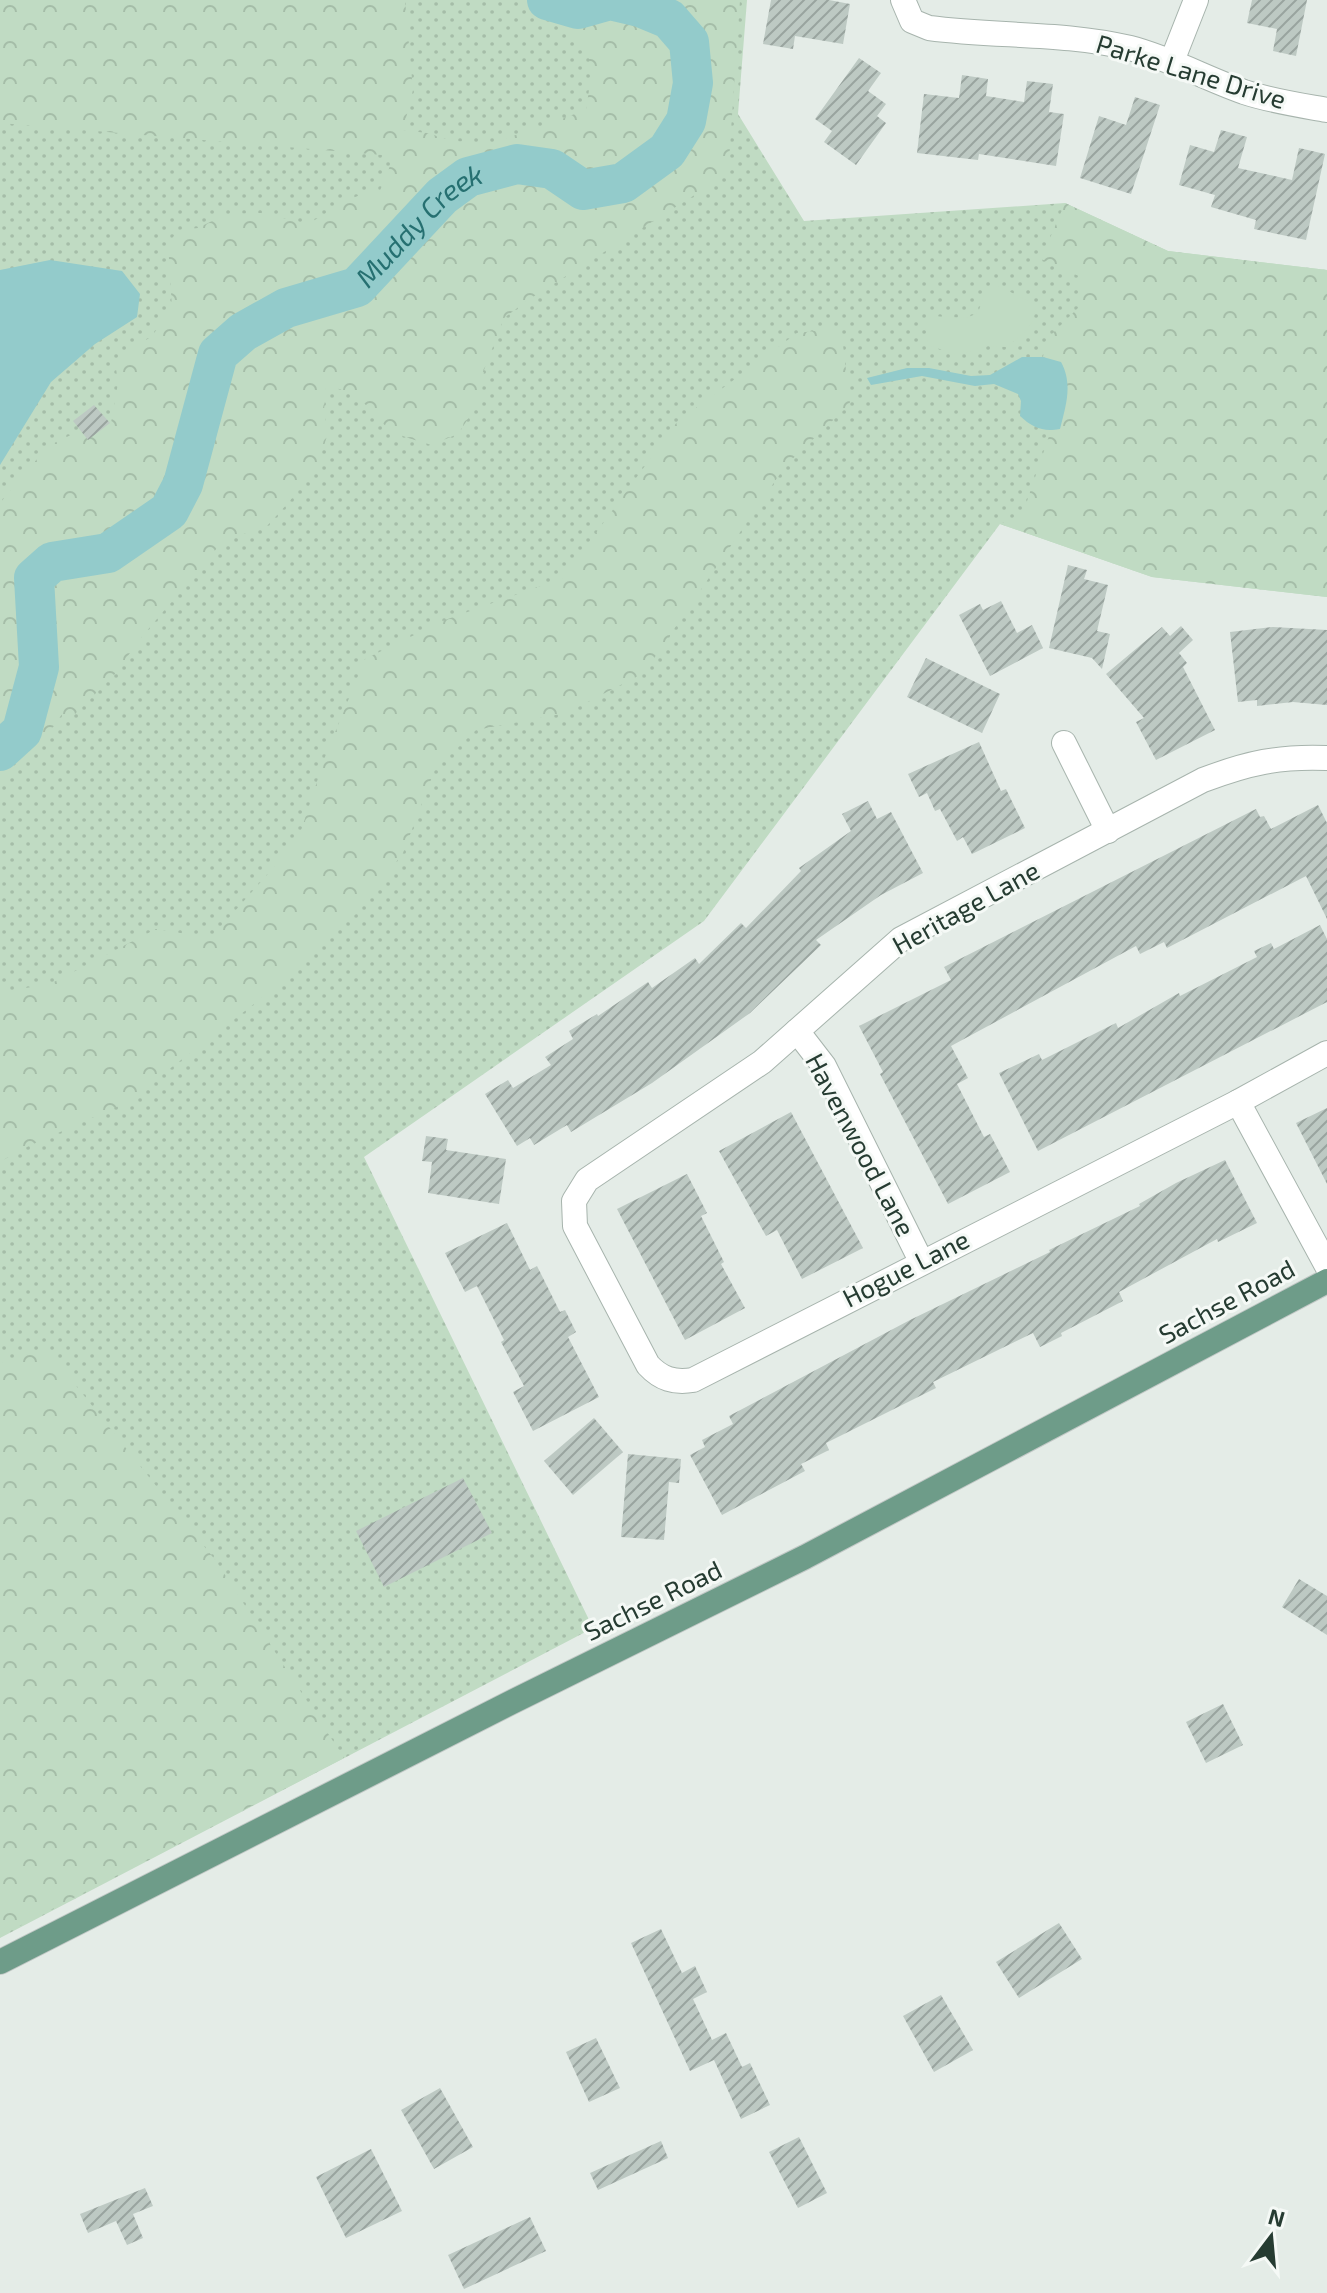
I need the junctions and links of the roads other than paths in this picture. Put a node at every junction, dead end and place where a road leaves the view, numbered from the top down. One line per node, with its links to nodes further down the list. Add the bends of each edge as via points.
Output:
1 (1196, 0): 3 (street)
2 (908, 11): 3 (street, Parke Lane Drive, via 948,30 1091,40)
3 (1172, 61): 4 (street, Parke Lane Drive, via 1244,92)
4 (1327, 110)
5 (1064, 743): 7 (street)
6 (1327, 758): 7 (street, Heritage Lane, via 1286,756 1243,764)
7 (1108, 831): 8 (street, Heritage Lane, via 901,939)
8 (797, 1031): 11 (street, Heritage Lane, via 762,1062 587,1180); 12 (street, Havenwood Lane, via 824,1066)
9 (1327, 1053): 10 (street, Hogue Lane)
10 (1238, 1102): 12 (street, Hogue Lane); 13 (street)
11 (574, 1201): 12 (street, Hogue Lane, via 575,1226 641,1354 656,1374 668,1380 704,1375)
12 (921, 1261)
13 (1327, 1266)
14 (1327, 1281): 15 (main road, Sachse Road, via 805,1557)
15 (0, 1962)

